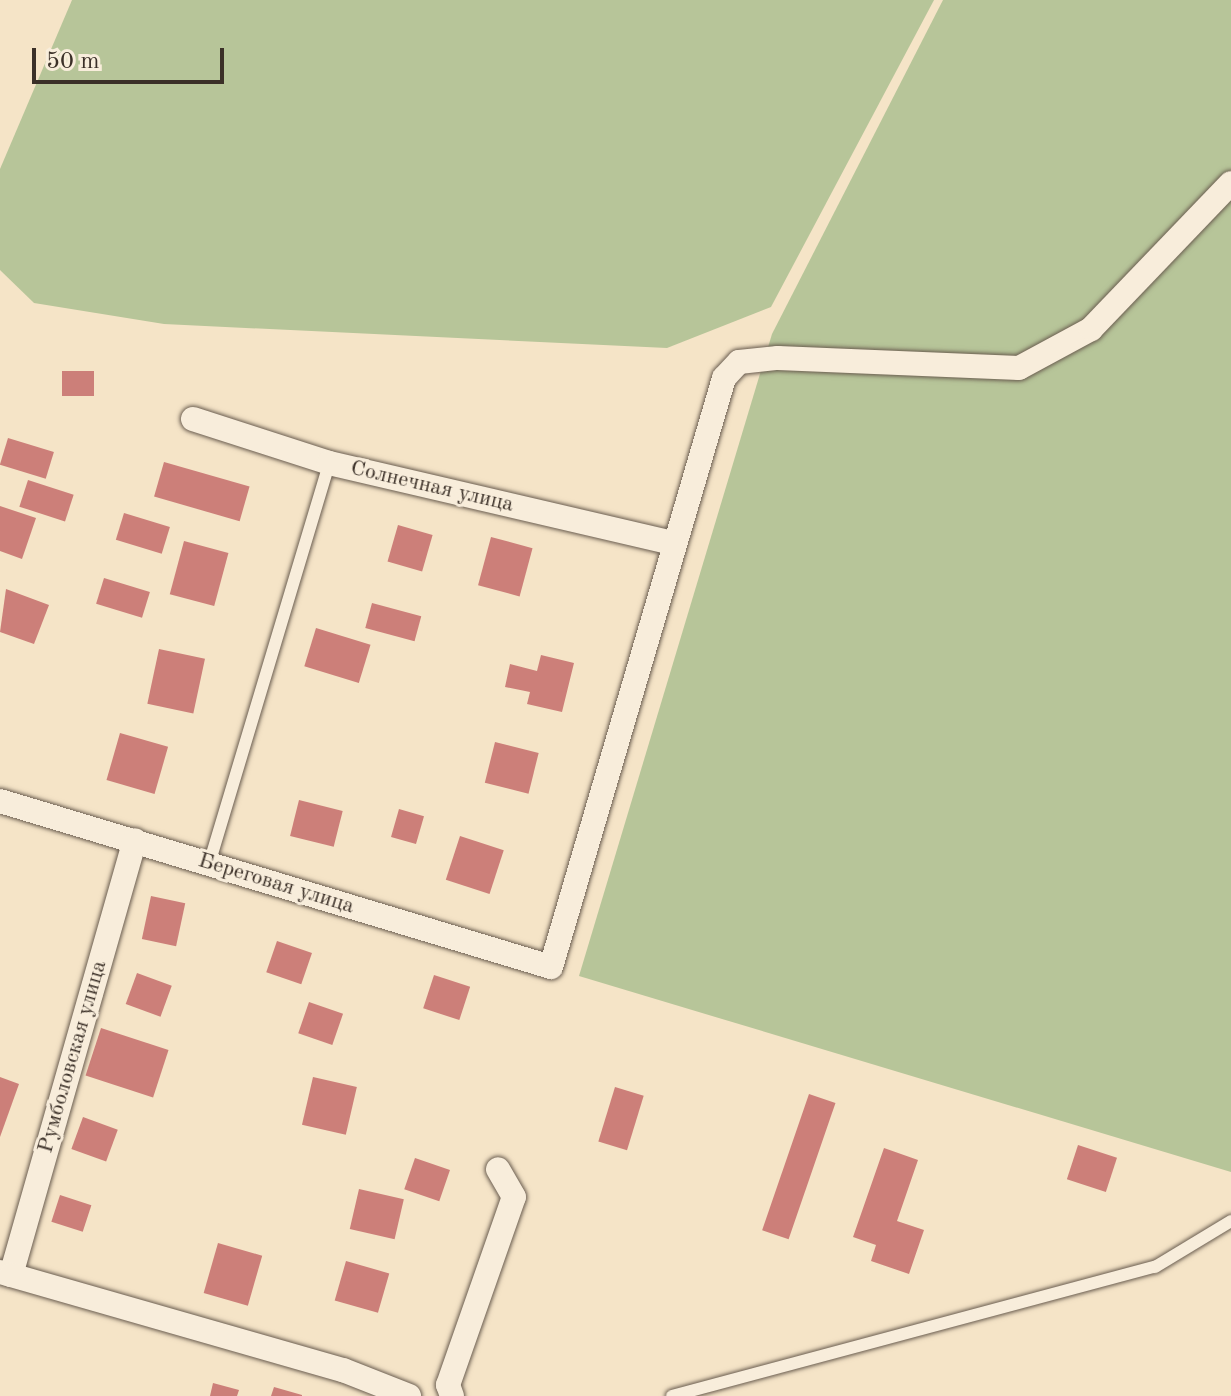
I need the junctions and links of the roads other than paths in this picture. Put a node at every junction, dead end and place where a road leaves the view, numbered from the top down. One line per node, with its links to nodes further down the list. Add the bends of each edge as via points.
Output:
1 (1231, 183): 4 (street, via 1091,329 1019,368 739,362 724,378)
2 (193, 419): 3 (street, Солнечная улица)
3 (329, 463): 4 (street, Солнечная улица); 7 (lane)
4 (674, 543): 7 (street, Береговая улица, via 551,967)
5 (0, 801): 6 (street, Береговая улица)
6 (135, 840): 7 (street, Береговая улица); 10 (street, Румболовская улица)
7 (209, 864)
8 (498, 1169): 12 (street, via 514,1197 448,1385)
9 (1231, 1221): 13 (lane, via 1155,1267)
10 (4, 1278): 11 (street, Румболовская улица, via 343,1370)
11 (409, 1396)
12 (452, 1396)
13 (672, 1396)

